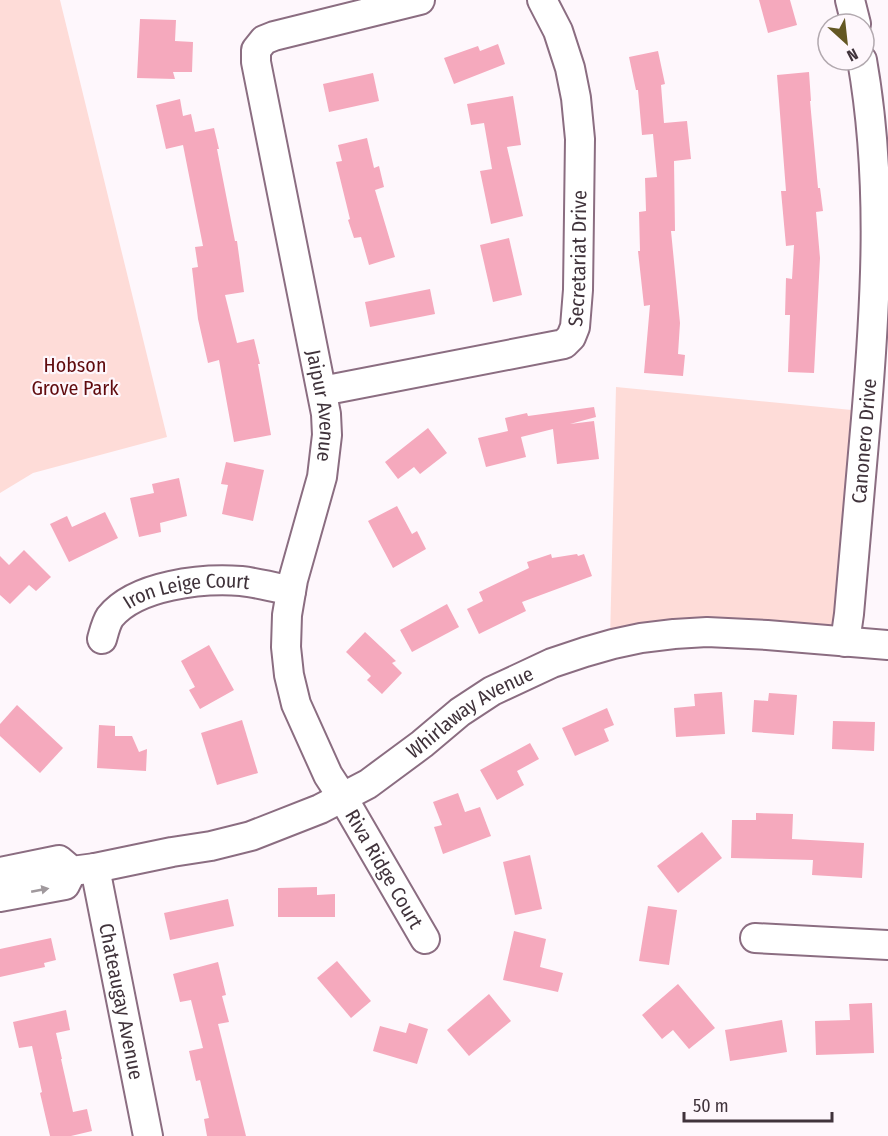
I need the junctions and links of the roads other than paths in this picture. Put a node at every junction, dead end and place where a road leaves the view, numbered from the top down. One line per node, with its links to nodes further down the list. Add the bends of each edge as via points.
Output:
1 (420, 0): 5 (street, Jaipur Avenue, via 274,36 256,50)
2 (542, 0): 5 (street, Secretariat Drive, via 570,68 580,139 578,290 571,337 564,344)
3 (864, 72): 4 (street, Canonero Drive, via 873,149)
4 (880, 354): 8 (street, Canonero Drive)
5 (322, 391): 6 (street, Jaipur Avenue, via 327,435 322,477)
6 (291, 591): 7 (street, Iron Leige Court, via 238,581 168,586 123,605 109,619); 10 (street, Jaipur Avenue, via 286,647 296,704 324,768)
7 (102, 639)
8 (845, 642): 9 (street, Whirlaway Avenue); 10 (street, Whirlaway Avenue, via 707,632 641,638 585,652 492,691)
9 (888, 645)
10 (344, 798): 11 (street, Whirlaway Avenue, via 251,836); 15 (street, Riva Ridge Court)
11 (84, 869): 12 (street, Whirlaway Avenue, via 59,860); 13 (street, Whirlaway Avenue, one-way to 11, via 65,885); 17 (street, Chateaugay Avenue)
12 (0, 872)
13 (0, 897)
14 (755, 938): 16 (street)
15 (425, 939)
16 (888, 945)
17 (148, 1136)

